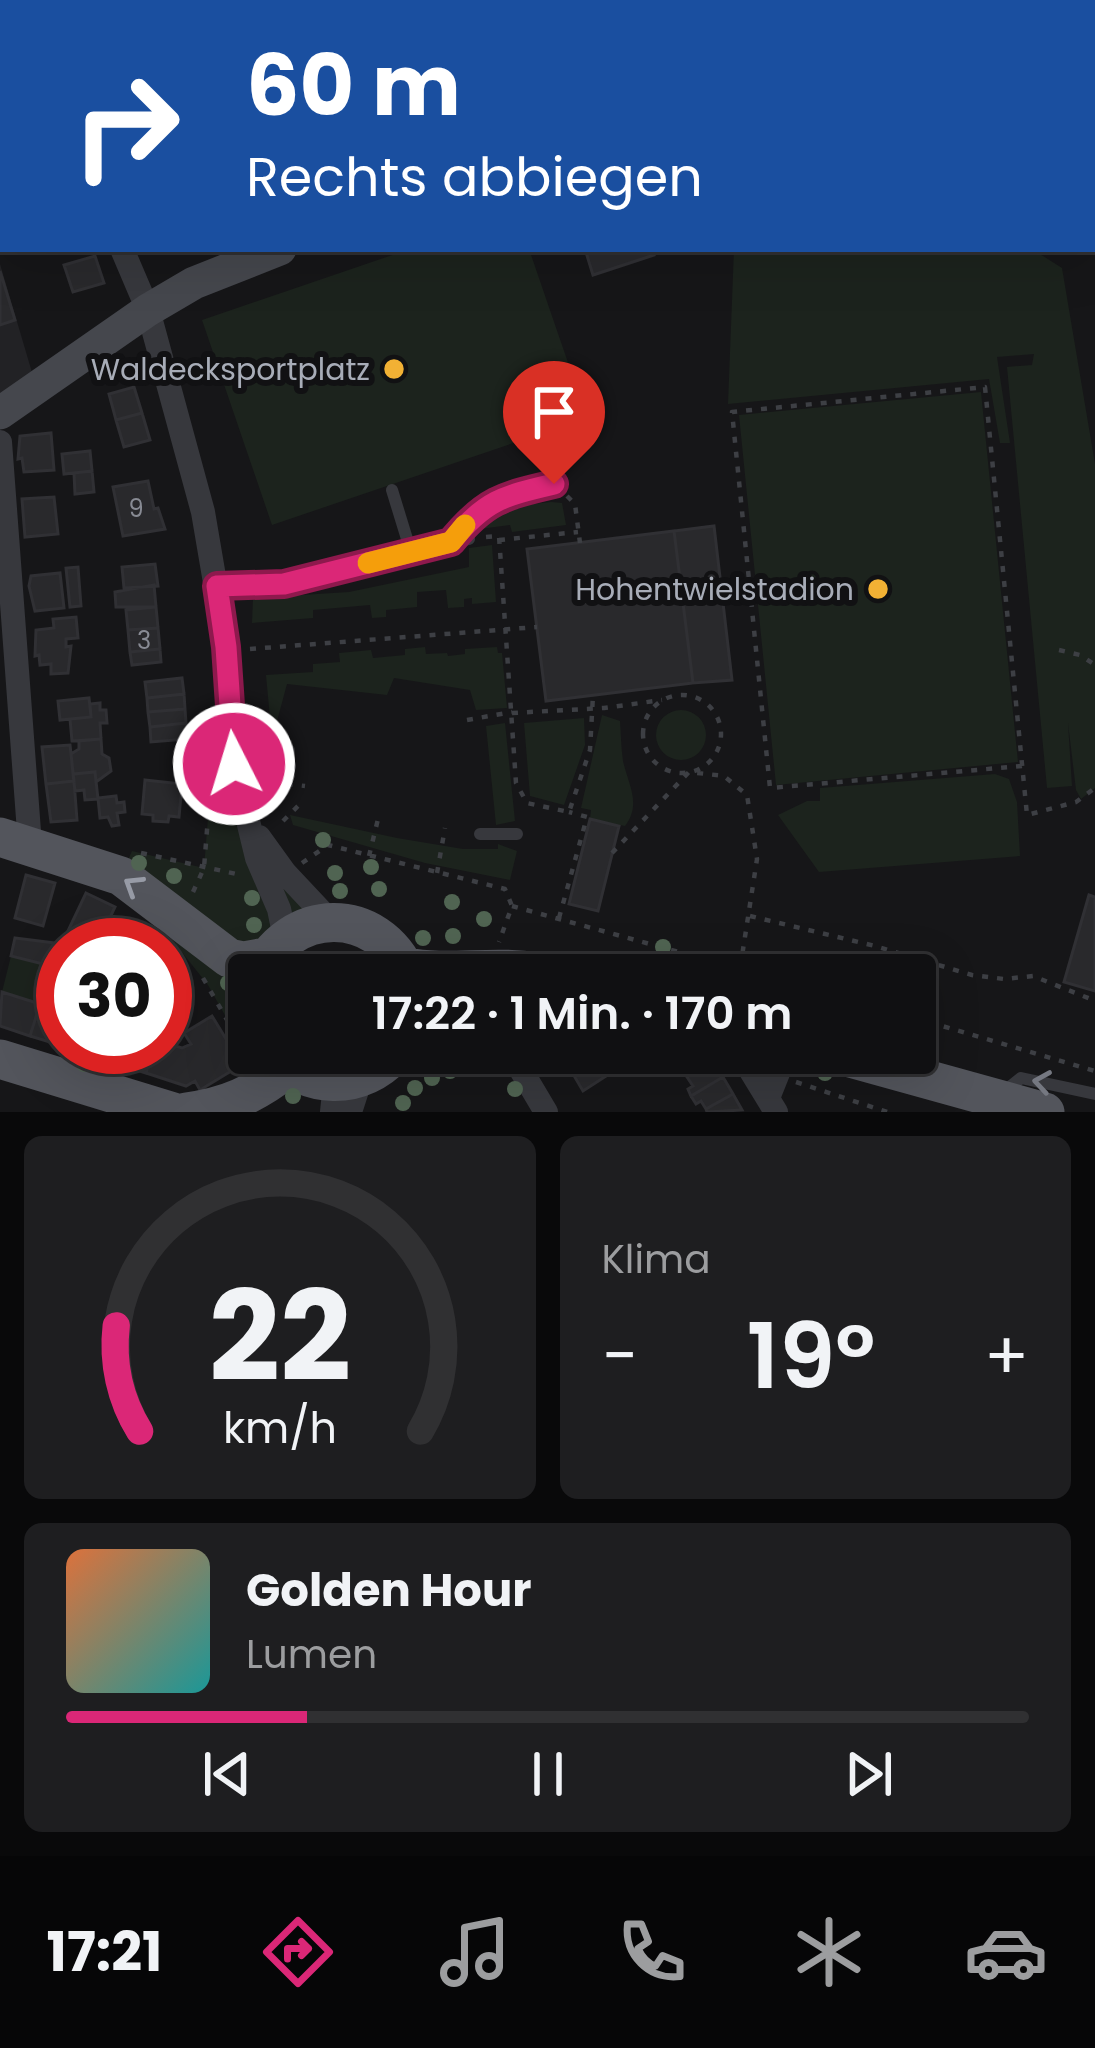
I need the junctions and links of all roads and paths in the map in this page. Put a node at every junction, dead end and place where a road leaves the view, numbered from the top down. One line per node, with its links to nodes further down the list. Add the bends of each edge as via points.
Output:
1 (123, 252): 3 (street)
2 (272, 252): 3 (main road)
3 (148, 310): 4 (main road); 13 (street)
4 (0, 413)
5 (0, 442): 38 (street)
6 (554, 484): 8 (path, via 575,504); 10 (lane, via 496,498)
7 (392, 490): 12 (lane)
8 (578, 532): 11 (path); 15 (path, via 495,539)
9 (469, 539): 10 (lane)
10 (451, 542): 12 (lane)
11 (580, 542)
12 (411, 552): 13 (lane, via 284,584)
13 (217, 586): 25 (street)
14 (537, 627): 15 (path)
15 (505, 630): 16 (path); 22 (path)
16 (254, 649)
17 (1059, 650): 18 (path)
18 (1095, 664)
19 (593, 695): 21 (path)
20 (662, 700): 21 (path); 27 (path, via 645,721 646,747 663,767); 27 (path, via 699,698 716,715 718,750)
21 (594, 709): 22 (path); 32 (path, via 584,777)
22 (512, 713): 23 (path); 32 (path, via 519,792 527,803)
23 (466, 720)
24 (289, 750): 25 (lane)
25 (233, 754): 41 (path, via 210,792); 43 (street, via 247,818)
26 (1022, 766): 26 (path, via 985,387 732,412 770,788); 30 (path, via 1027,815 1076,802)
27 (689, 772): 39 (path); 45 (path, via 724,776 747,795 757,859)
28 (272, 782): 29 (path)
29 (305, 785)
30 (1095, 788)
31 (303, 801): 34 (path)
32 (569, 812): 46 (path, via 586,817)
33 (379, 815): 40 (path)
34 (283, 821)
35 (445, 827): 42 (path)
36 (480, 834): 37 (lane)
37 (517, 834)
38 (15, 841): 44 (main road, one-way to 38, via 121,876)
39 (612, 853)
40 (369, 856): 42 (path); 43 (path, via 328,845)
41 (204, 868): 43 (path); 44 (path)
42 (437, 873): 46 (path, via 505,890 512,905)
43 (276, 877): 47 (street); 48 (street)
44 (175, 915): 53 (main road)
45 (750, 916): 52 (path); 55 (path, via 971,975 1033,976)
46 (559, 919): 51 (path)
47 (331, 922): 49 (main road, via 307,926); 50 (main road, via 374,934)
48 (271, 954)
49 (277, 954)
50 (396, 954)
51 (686, 954)
52 (743, 954)
53 (228, 957)
54 (198, 971): 65 (path, via 251,1062 247,1076)
55 (1093, 1000)
56 (936, 1024): 58 (path)
57 (13, 1071): 68 (main road)
58 (1095, 1071)
59 (270, 1074): 65 (main road)
60 (301, 1074): 63 (main road)
61 (523, 1074): 70 (street)
62 (907, 1074): 67 (main road)
63 (368, 1079)
64 (777, 1084): 71 (path)
65 (256, 1094): 69 (main road)
66 (1095, 1094): 67 (lane, one-way to 67, via 1022,1078)
67 (996, 1099): 72 (main road)
68 (173, 1112)
69 (186, 1112)
70 (546, 1112)
71 (887, 1112)
72 (1045, 1112)

